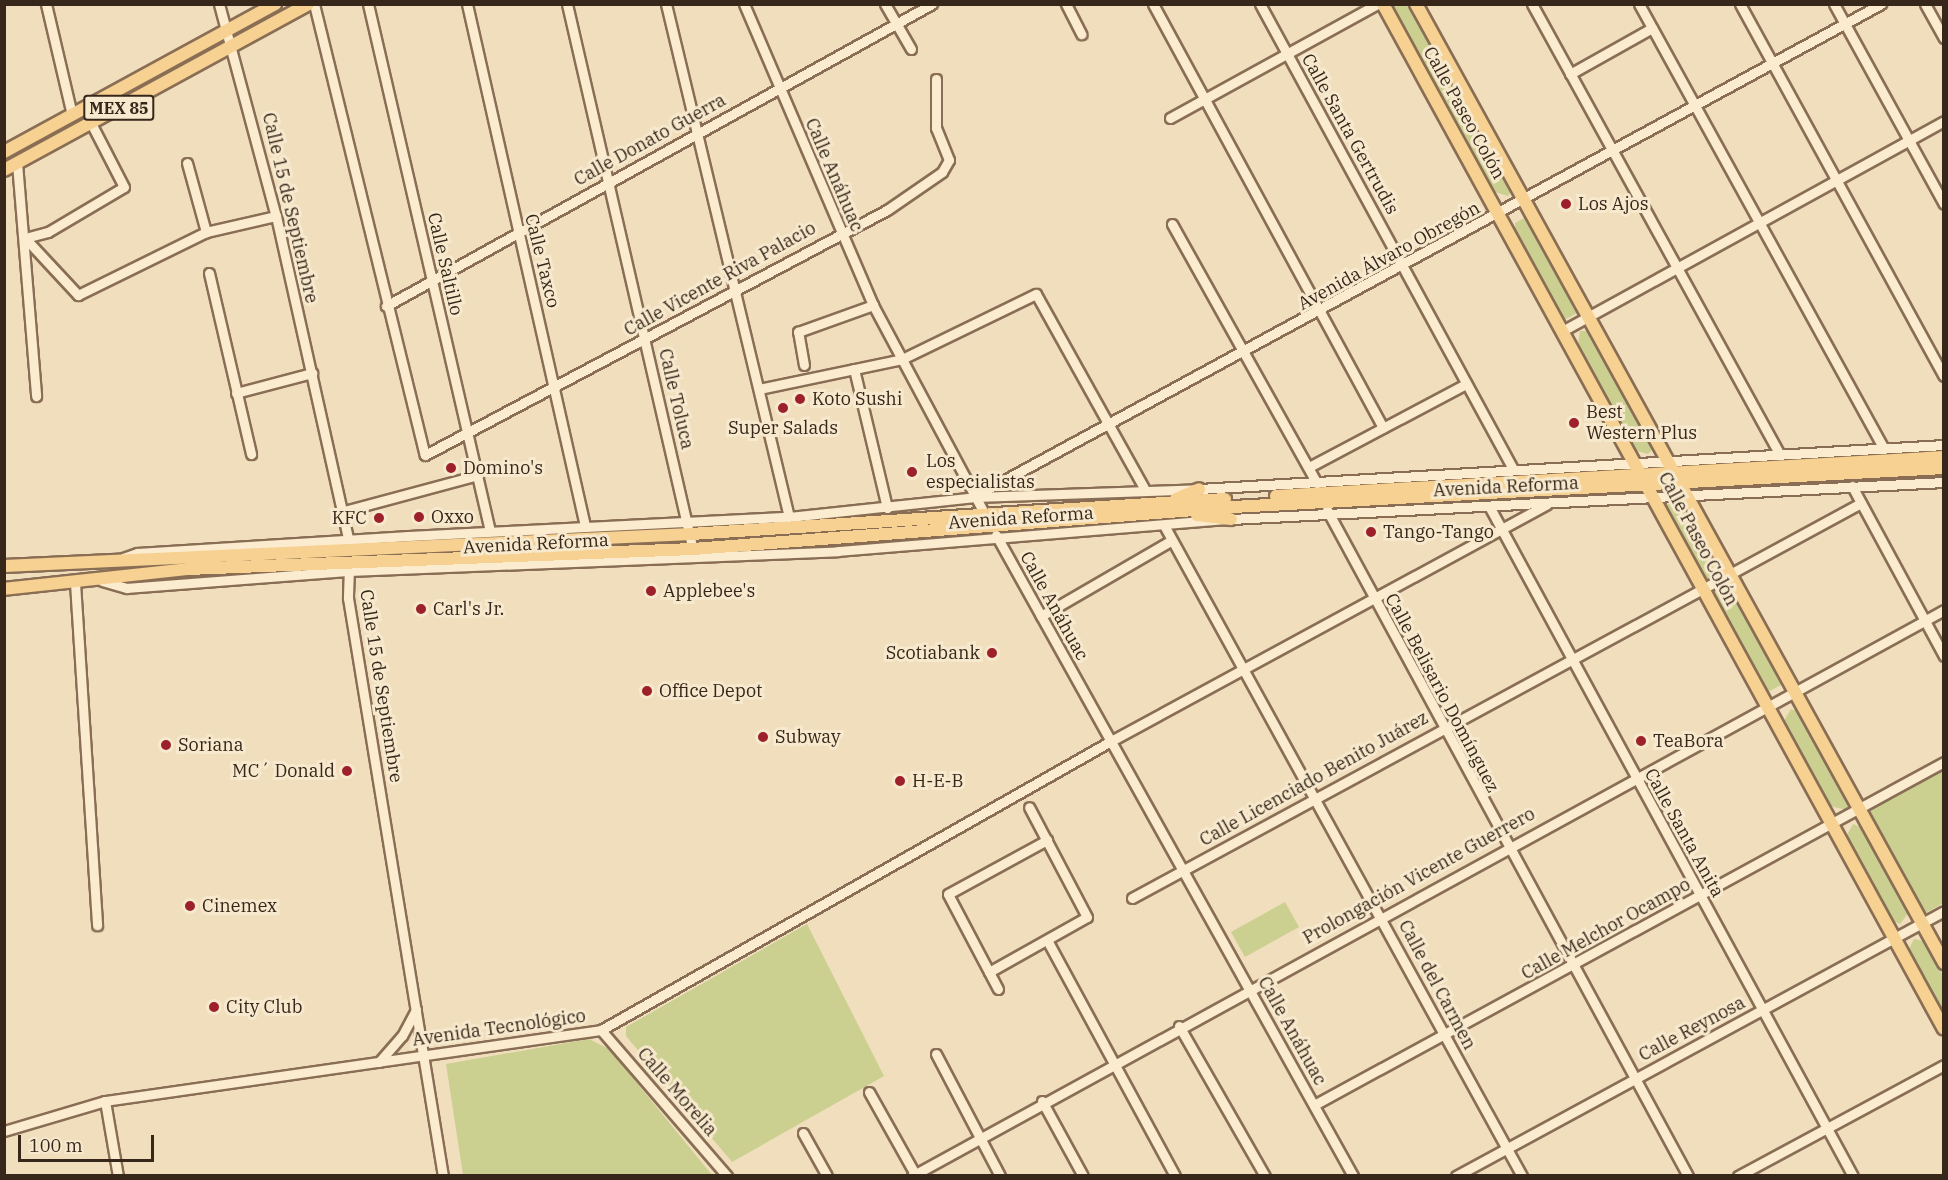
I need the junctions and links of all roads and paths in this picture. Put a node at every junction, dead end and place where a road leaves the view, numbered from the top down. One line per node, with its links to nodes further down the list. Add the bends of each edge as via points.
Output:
1 (46, 4): 40 (street)
2 (219, 4): 28 (street, Calle 15 de Septiembre)
3 (275, 4): 28 (main road, MEX 85)
4 (308, 4): 31 (main road, MEX 85)
5 (314, 4): 69 (street)
6 (368, 4): 66 (street, Calle Saltillo)
7 (467, 4): 61 (street, Calle Taxco)
8 (567, 4): 52 (street, Calle Toluca)
9 (666, 4): 44 (street)
10 (744, 4): 37 (street, Calle Anáhuac)
11 (885, 4): 25 (street)
12 (932, 4): 25 (street, Calle Donato Guerra)
13 (1066, 4): 29 (street)
14 (1153, 4): 38 (street)
15 (1260, 4): 33 (street, Calle Santa Gertrudis)
16 (1377, 4): 33 (street)
17 (1383, 4): 55 (main road, Calle Paseo Colón)
18 (1416, 4): 53 (main road, Calle Paseo Colón)
19 (1532, 4): 35 (street)
20 (1639, 4): 27 (street)
21 (1740, 4): 34 (street)
22 (1834, 4): 26 (street)
23 (1881, 4): 26 (street, Avenida Álvaro Obregón)
24 (1925, 4): 30 (street)
25 (896, 24): 32 (street); 37 (street, Calle Donato Guerra)
26 (1845, 24): 34 (street, Avenida Álvaro Obregón); 45 (street)
27 (1652, 28): 35 (street); 39 (street)
28 (227, 30): 31 (street, Calle 15 de Septiembre); 40 (main road, MEX 85)
29 (1081, 34)
30 (1944, 38)
31 (234, 45): 43 (main road, MEX 85); 56 (street, Calle 15 de Septiembre)
32 (911, 49)
33 (1285, 51): 38 (street); 64 (street, Calle Santa Gertrudis)
34 (1773, 63): 39 (street, Avenida Álvaro Obregón); 51 (street)
35 (1570, 74): 46 (street)
36 (936, 79): 60 (street, Calle Vicente Riva Palacio, via 936,128 949,160 942,172)
37 (779, 87): 44 (street, Calle Donato Guerra); 60 (street, Calle Anáhuac)
38 (1204, 99): 41 (street); 70 (street)
39 (1695, 106): 46 (street, Avenida Álvaro Obregón); 57 (street)
40 (72, 115): 47 (main road, MEX 85)
41 (1170, 118)
42 (1944, 121): 45 (street)
43 (91, 123): 48 (main road, MEX 85); 62 (street, via 124,188 48,232)
44 (695, 134): 52 (street, Calle Donato Guerra); 67 (street)
45 (1909, 140): 51 (street); 54 (street)
46 (1611, 151): 53 (street, Avenida Álvaro Obregón); 63 (street)
47 (4, 152)
48 (17, 163): 50 (main road, MEX 85); 62 (street)
49 (187, 163): 59 (street)
50 (4, 170)
51 (1836, 181): 57 (street); 79 (street)
52 (609, 183): 61 (street, Calle Donato Guerra); 73 (street, Calle Toluca)
53 (1526, 200): 55 (street, Avenida Álvaro Obregón); 71 (main road, Calle Paseo Colón)
54 (1944, 204)
55 (1500, 214): 64 (street, Avenida Álvaro Obregón); 72 (main road, Calle Paseo Colón)
56 (276, 216): 59 (street); 78 (street, Calle 15 de Septiembre)
57 (1759, 221): 63 (street); 89 (street)
58 (1172, 224): 74 (street, Calle Belisario Domínguez)
59 (206, 232): 62 (street, via 78,295)
60 (840, 232): 67 (street, Calle Vicente Riva Palacio); 68 (street, Calle Anáhuac)
61 (517, 233): 66 (street, Calle Donato Guerra); 81 (street, Calle Taxco)
62 (25, 238): 84 (street)
63 (1678, 266): 71 (street); 91 (street)
64 (1406, 267): 70 (street, Avenida Álvaro Obregón); 80 (street, Calle Santa Gertrudis)
65 (209, 273): 83 (street)
66 (431, 279): 69 (street, Calle Donato Guerra); 87 (street, Calle Saltillo)
67 (734, 289): 73 (street, Calle Vicente Riva Palacio); 82 (street)
68 (873, 305): 75 (street, Calle Anáhuac); 76 (street, via 798,332)
69 (386, 306): 87 (street, Calle Vicente Riva Palacio, via 425,454)
70 (1322, 312): 74 (street, Avenida Álvaro Obregón); 86 (street)
71 (1590, 316): 72 (street); 93 (main road, Calle Paseo Colón)
72 (1564, 330): 99 (main road, Calle Paseo Colón)
73 (645, 338): 81 (street, Calle Vicente Riva Palacio); 120 (street, Calle Toluca)
74 (1245, 352): 85 (street, Avenida Álvaro Obregón); 94 (street, Calle Belisario Domínguez)
75 (902, 359): 77 (street); 85 (street, via 1029,294 1042,297); 108 (street, Calle Anáhuac)
76 (804, 365)
77 (854, 369): 82 (street); 114 (street)
78 (312, 373): 83 (street); 115 (street, Calle 15 de Septiembre)
79 (1944, 376)
80 (1466, 384): 86 (street); 96 (street, Calle Santa Gertrudis)
81 (556, 387): 87 (street, Calle Vicente Riva Palacio); 121 (street, Calle Taxco)
82 (759, 389): 117 (street)
83 (236, 393): 90 (street)
84 (36, 396)
85 (1112, 423): 105 (street); 108 (street, Avenida Álvaro Obregón)
86 (1383, 428): 94 (street)
87 (468, 434): 98 (street, Calle Saltillo)
88 (1944, 445): 89 (street, Avenida Reforma)
89 (1884, 449): 91 (street, Avenida Reforma)
90 (251, 454)
91 (1780, 455): 93 (street, Avenida Reforma)
92 (1944, 457): 93 (main road, Avenida Reforma)
93 (1672, 466): 99 (main road, Avenida Reforma); 102 (main road, Calle Paseo Colón)
94 (1309, 467): 106 (street, Calle Belisario Domínguez)
95 (1944, 468): 97 (main road, Avenida Reforma)
96 (1514, 469): 99 (street, Avenida Reforma); 106 (street, Avenida Reforma)
97 (1914, 470): 100 (main road); 102 (main road, Avenida Reforma)
98 (477, 475): 115 (street); 125 (street, Calle Saltillo)
99 (1644, 475): 102 (main road, Avenida Reforma); 106 (main road, Avenida Reforma); 109 (main road, Calle Paseo Colón)
100 (1944, 477)
101 (1944, 482): 103 (street, Avenida Reforma)
102 (1681, 484): 107 (main road, Calle Paseo Colón)
103 (1852, 486): 107 (street, Avenida Reforma); 111 (street)
104 (1199, 489): 105 (street, Avenida Reforma); 106 (street, Avenida Reforma); 113 (main road)
105 (1145, 490): 108 (street, Avenida Reforma)
106 (1320, 491): 113 (main road, Avenida Reforma); 116 (street, Calle Belisario Domínguez)
107 (1688, 496): 109 (street, Avenida Reforma); 132 (main road, Calle Paseo Colón)
108 (975, 497): 114 (street, Avenida Reforma); 118 (street, Calle Anáhuac)
109 (1656, 498): 110 (street, Avenida Reforma); 134 (main road, Calle Paseo Colón)
110 (1549, 503): 112 (street, Avenida Reforma); 124 (street, Avenida Tecnológico)
111 (1861, 503): 132 (street, Calle Licenciado Benito Juárez); 139 (street)
112 (1489, 506): 116 (street, Avenida Reforma); 124 (street, Calle Santa Anita)
113 (1171, 507): 118 (main road, Avenida Reforma); 119 (main road)
114 (887, 508): 117 (street, Avenida Reforma)
115 (344, 512): 130 (street, Calle 15 de Septiembre)
116 (1328, 514): 119 (street, Avenida Reforma); 136 (street, Calle Belisario Domínguez)
117 (789, 517): 120 (street, Avenida Reforma); 122 (main road)
118 (987, 519): 122 (main road, Avenida Reforma); 127 (street, Calle Anáhuac); 129 (main road, Avenida Reforma)
119 (1231, 519): 123 (street, Avenida Reforma)
120 (687, 520): 121 (street, Avenida Reforma); 126 (street, Calle Toluca)
121 (585, 526): 125 (street, Avenida Reforma)
122 (819, 526): 126 (main road, Avenida Reforma)
123 (1165, 527): 127 (street, Avenida Reforma); 128 (street, Calle del Carmen)
124 (1502, 529): 136 (street, Avenida Tecnológico); 141 (street, Calle Santa Anita)
125 (490, 531): 130 (street, Avenida Reforma)
126 (691, 534): 129 (street, Calle Toluca); 130 (main road, Avenida Reforma)
127 (997, 537): 129 (street, Avenida Reforma, via 838,551); 138 (street, Calle Anáhuac)
128 (1172, 540): 138 (street); 142 (street, Calle del Carmen)
129 (694, 552): 130 (main road, Avenida Reforma)
130 (350, 555): 131 (main road, Avenida Reforma); 133 (main road, Avenida Reforma, via 188,569); 169 (street, Calle 15 de Septiembre, via 348,598)
131 (4, 566)
132 (1729, 571): 134 (street, Calle Licenciado Benito Juárez); 143 (main road, Calle Paseo Colón)
133 (75, 584): 135 (main road, Avenida Reforma); 161 (street)
134 (1703, 585): 141 (street, Calle Licenciado Benito Juárez); 144 (main road, Calle Paseo Colón)
135 (4, 589)
136 (1374, 602): 142 (street, Avenida Tecnológico); 145 (street, Calle Belisario Domínguez)
137 (1944, 610): 139 (street, Prolongación Vicente Guerrero)
138 (1041, 616): 146 (street, Calle Anáhuac)
139 (1924, 620): 140 (street); 143 (street, Prolongación Vicente Guerrero)
140 (1944, 656)
141 (1571, 657): 145 (street, Calle Licenciado Benito Juárez); 148 (street, Calle Santa Anita)
142 (1246, 672): 146 (street, Avenida Tecnológico); 149 (street, Calle del Carmen)
143 (1795, 690): 144 (street, Prolongación Vicente Guerrero); 151 (main road, Calle Paseo Colón)
144 (1767, 705): 148 (street, Prolongación Vicente Guerrero); 152 (main road, Calle Paseo Colón)
145 (1443, 728): 149 (street, Calle Licenciado Benito Juárez); 154 (street, Calle Belisario Domínguez)
146 (1111, 741): 155 (street, Calle Anáhuac); 173 (street, Avenida Tecnológico)
147 (1944, 762): 151 (street, Calle Melchor Ocampo)
148 (1634, 778): 154 (street, Prolongación Vicente Guerrero); 156 (street, Calle Santa Anita)
149 (1315, 798): 155 (street, Calle Licenciado Benito Juárez); 159 (street, Calle del Carmen)
150 (1029, 807): 153 (street)
151 (1859, 808): 152 (street, Calle Melchor Ocampo); 160 (main road, Calle Paseo Colón)
152 (1832, 822): 156 (street, Calle Melchor Ocampo); 162 (main road, Calle Paseo Colón)
153 (1047, 840): 163 (street, via 1087,917); 166 (street, via 948,894)
154 (1506, 847): 159 (street, Prolongación Vicente Guerrero); 165 (street, Calle Belisario Domínguez)
155 (1182, 869): 157 (street, Calle Licenciado Benito Juárez); 167 (street, Calle Anáhuac)
156 (1701, 896): 165 (street, Calle Melchor Ocampo); 170 (street, Calle Santa Anita)
157 (1132, 898)
158 (1944, 911): 160 (street, Calle Reynosa)
159 (1382, 916): 167 (street, Prolongación Vicente Guerrero); 174 (street, Calle del Carmen)
160 (1922, 923): 162 (street, Calle Reynosa); 164 (main road, Calle Paseo Colón)
161 (97, 925)
162 (1895, 939): 170 (street, Calle Reynosa); 172 (main road, Calle Paseo Colón)
163 (1047, 940): 166 (street); 178 (street)
164 (1944, 963)
165 (1572, 967): 174 (street, Calle Melchor Ocampo); 180 (street, Calle Belisario Domínguez)
166 (989, 972): 168 (street)
167 (1250, 988): 171 (street, Prolongación Vicente Guerrero); 184 (street, Calle Anáhuac)
168 (998, 989)
169 (416, 1010): 176 (street, Calle 15 de Septiembre); 177 (street, via 402,1036)
170 (1763, 1010): 180 (street, Calle Reynosa); 185 (street, Calle Santa Anita)
171 (1179, 1026): 178 (street, Prolongación Vicente Guerrero); 198 (street)
172 (1944, 1029)
173 (601, 1030): 176 (street, Avenida Tecnológico); 193 (street, Calle Morelia)
174 (1445, 1035): 184 (street, Calle Melchor Ocampo); 189 (street, Calle del Carmen)
175 (936, 1054): 188 (street)
176 (424, 1055): 177 (street, Avenida Tecnológico); 192 (street, Calle 15 de Septiembre)
177 (379, 1062): 182 (street, Avenida Tecnológico)
178 (1112, 1063): 183 (street, Prolongación Vicente Guerrero); 197 (street)
179 (1944, 1065): 185 (street)
180 (1634, 1078): 189 (street, Calle Reynosa); 202 (street, Calle Belisario Domínguez)
181 (869, 1092): 190 (street)
182 (105, 1101): 186 (street, Avenida Tecnológico); 191 (street)
183 (1042, 1101): 188 (street, Prolongación Vicente Guerrero); 196 (street)
184 (1314, 1105): 199 (street, Calle Anáhuac)
185 (1827, 1128): 203 (street); 204 (street, Calle Santa Anita)
186 (4, 1131)
187 (803, 1133): 194 (street)
188 (979, 1137): 190 (street, Prolongación Vicente Guerrero); 195 (street)
189 (1506, 1147): 200 (street, Calle Reynosa); 201 (street, Calle del Carmen)
190 (914, 1175)
191 (118, 1176)
192 (443, 1176)
193 (727, 1176)
194 (827, 1176)
195 (1000, 1176)
196 (1083, 1176)
197 (1175, 1176)
198 (1265, 1176)
199 (1353, 1176)
200 (1456, 1176)
201 (1522, 1176)
202 (1688, 1176)
203 (1738, 1176)
204 (1853, 1176)

